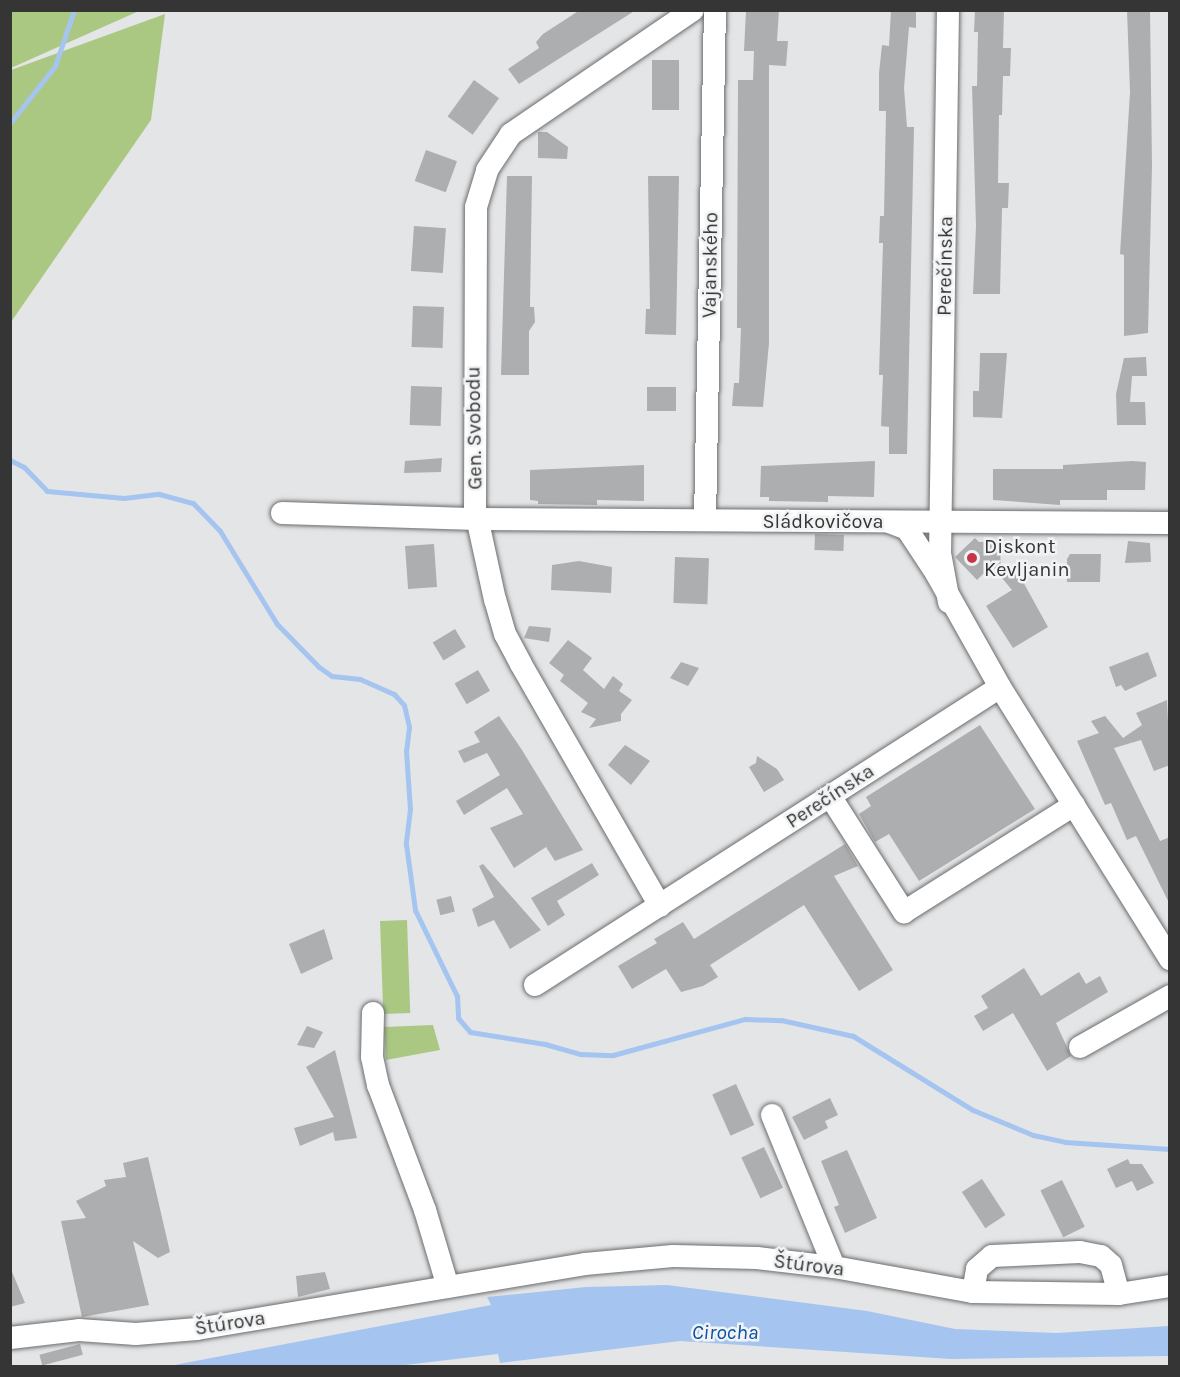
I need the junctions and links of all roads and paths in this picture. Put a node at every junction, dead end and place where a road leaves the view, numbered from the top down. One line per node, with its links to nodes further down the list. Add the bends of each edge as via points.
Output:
1 (693, 10): 5 (street, Gen. Svobodu, via 511,134 487,170 476,207 473,391)
2 (715, 10): 6 (street, Vajanského)
3 (948, 10): 9 (street, Perečínska)
4 (282, 513): 5 (street, Sládkovičova)
5 (477, 519): 6 (street, Sládkovičova); 16 (street, Gen. Svobodu, via 505,634)
6 (705, 520): 7 (street, Sládkovičova)
7 (887, 521): 9 (street, Sládkovičova); 10 (street, Perečínska, via 907,530); 11 (street, Perečínska, via 908,542)
8 (1170, 523): 9 (street, Sládkovičova)
9 (949, 527): 10 (street, via 928,527); 12 (street, Perečínska, via 940,569)
10 (920, 548): 11 (street, Perečínska); 12 (street, Perečínska)
11 (926, 572): 12 (street, Perečínska)
12 (949, 602): 13 (street, Perečínska)
13 (1000, 687): 14 (street, Perečínska); 15 (street, Perečínska)
14 (830, 796): 15 (street, via 904,912); 16 (street, Perečínska)
15 (1074, 805): 17 (street, Perečínska)
16 (660, 906): 18 (street, Perečínska)
17 (1170, 959)
18 (535, 986)
19 (1170, 996): 21 (street)
20 (373, 1012): 25 (street, via 372,1057 378,1085 425,1210)
21 (1080, 1047)
22 (772, 1115): 23 (street)
23 (834, 1267): 25 (street, Štúrova, via 757,1258 673,1256 585,1264); 26 (street, Štúrova)
24 (1170, 1286): 27 (street, Štúrova)
25 (448, 1287): 28 (street, Štúrova, via 156,1333 79,1330)
26 (973, 1292): 27 (street, Štúrova); 27 (street, via 977,1269 992,1256 1080,1252 1101,1256 1111,1265)
27 (1119, 1294)
28 (10, 1338)

